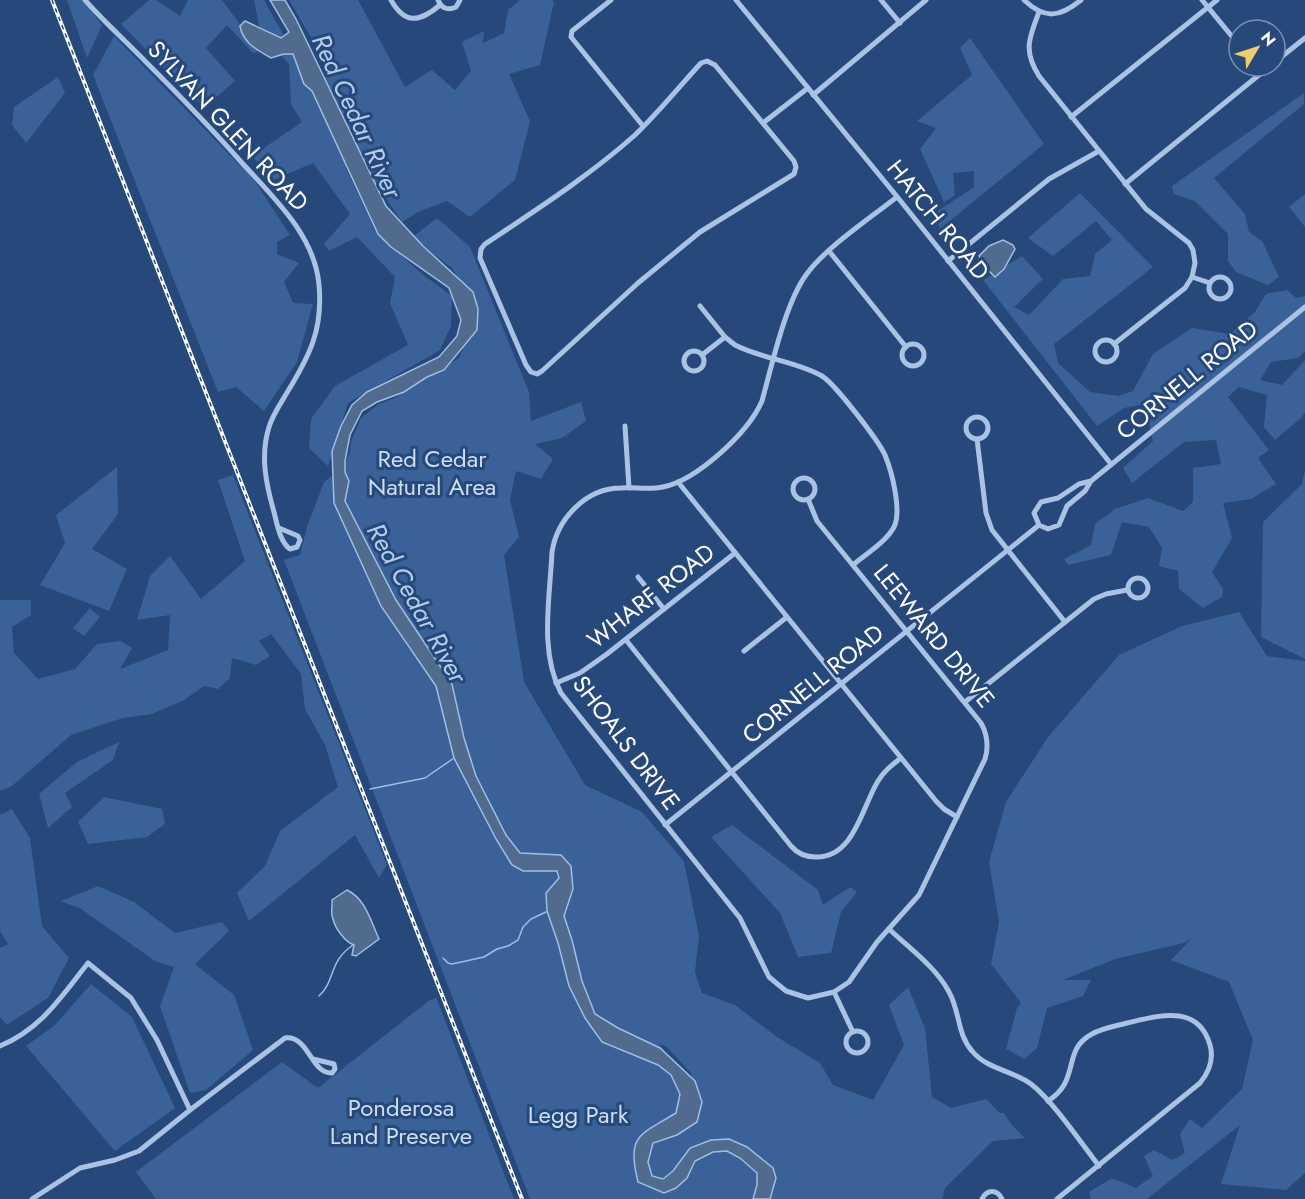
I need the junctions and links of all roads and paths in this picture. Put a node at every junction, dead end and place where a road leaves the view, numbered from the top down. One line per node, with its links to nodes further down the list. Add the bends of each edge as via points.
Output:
1 (86, 0): 47 (street, SYLVAN GLEN ROAD, via 260,182 298,229 315,264 320,304 315,340 277,409 266,439 265,475)
2 (391, 0): 12 (street, via 400,13 411,18 425,16)
3 (460, 0): 12 (street, via 451,9)
4 (611, 0): 24 (street, via 574,30 572,40)
5 (736, 0): 20 (street, HATCH ROAD)
6 (881, 0): 15 (street)
7 (926, 0): 15 (street)
8 (1024, 0): 14 (street)
9 (1081, 0): 14 (street, via 1063,12)
10 (1202, 0): 13 (street)
11 (1217, 0): 13 (street)
12 (439, 3)
13 (1208, 7): 16 (street); 22 (street)
14 (1039, 12): 22 (street, via 1029,38 1030,58)
15 (900, 23): 21 (street)
16 (1227, 30)
17 (1305, 38): 18 (street)
18 (1287, 52)
19 (1252, 78): 26 (street)
20 (808, 88): 21 (street, HATCH ROAD); 23 (street)
21 (813, 95): 27 (street, HATCH ROAD)
22 (1071, 117): 25 (street)
23 (763, 123): 24 (street, via 714,64 707,61); 24 (street, via 794,161 796,167 790,177 691,239 542,371 531,372 480,251 595,167)
24 (643, 126)
25 (1099, 151): 26 (street); 29 (street, via 1049,179)
26 (1125, 184): 30 (street, via 1146,209 1189,243 1195,258)
27 (897, 197): 28 (street, SHOALS DRIVE); 29 (street, HATCH ROAD)
28 (829, 251): 36 (street); 38 (street, SHOALS DRIVE, via 797,289)
29 (948, 261): 41 (street, HATCH ROAD)
30 (1192, 277): 31 (street); 35 (street, via 1185,288)
31 (1210, 283): 31 (street, via 1210,292 1216,298 1225,298 1231,292 1224,277 1216,277)
32 (700, 306): 34 (street)
33 (1305, 307): 41 (street, CORNELL ROAD)
34 (724, 337): 37 (street); 38 (street, via 744,350)
35 (1114, 344): 35 (street, via 1107,340 1099,343 1095,350 1098,358 1105,362 1113,360 1117,352)
36 (906, 347): 36 (street, via 912,344 922,348 920,364 910,366 904,361)
37 (702, 355)
38 (774, 359): 43 (street, SHOALS DRIVE, via 762,401 746,429); 50 (street, via 814,372 828,381 886,460 896,499 895,524)
39 (625, 426): 44 (street)
40 (977, 439): 40 (street, via 986,435 988,427 976,417 966,427 969,436); 48 (street, via 987,517)
41 (1111, 464): 42 (street, CORNELL ROAD)
42 (1091, 481): 46 (street, CORNELL ROAD, via 1067,506 1059,525 1048,529); 46 (street, CORNELL ROAD, via 1041,502 1034,513)
43 (678, 482): 44 (street, SHOALS DRIVE, via 661,488); 49 (street)
44 (629, 488): 59 (street, SHOALS DRIVE, via 605,490 584,501 567,518 556,538 548,642)
45 (808, 499): 45 (street, LEEWARD DRIVE, via 814,493 814,484 808,478 799,479 794,493 800,499); 50 (street, LEEWARD DRIVE, via 814,516)
46 (1039, 525): 48 (street, CORNELL ROAD)
47 (279, 528)
48 (1007, 550): 55 (street); 56 (street, CORNELL ROAD)
49 (735, 553): 53 (street, WHARF ROAD); 54 (street)
50 (853, 565): 56 (street, LEEWARD DRIVE)
51 (638, 577): 53 (street)
52 (1127, 590): 55 (street, via 1100,596)
53 (664, 609): 57 (street, WHARF ROAD)
54 (787, 617): 58 (street); 60 (street)
55 (1065, 622): 61 (street)
56 (907, 632): 60 (street, CORNELL ROAD); 61 (street, LEEWARD DRIVE)
57 (626, 640): 59 (street, WHARF ROAD, via 580,673); 63 (street)
58 (744, 651)
59 (556, 683): 65 (street, SHOALS DRIVE)
60 (842, 684): 62 (street); 63 (street, CORNELL ROAD)
61 (965, 702): 64 (street, LEEWARD DRIVE, via 983,727 987,749)
62 (901, 758): 63 (street, via 878,780 845,844 822,857 808,856 793,848); 64 (street, via 940,805)
63 (732, 772): 65 (street, CORNELL ROAD)
64 (957, 817): 66 (street, LEEWARD DRIVE, via 923,889)
65 (665, 825): 67 (street, SHOALS DRIVE, via 742,922 773,981 797,996 819,997)
66 (889, 928): 67 (street, via 853,978); 71 (street, via 945,984 961,1032 973,1052 992,1067 1025,1080)
67 (834, 992): 68 (street)
68 (853, 1032): 68 (street, via 847,1038 847,1046 853,1052 861,1052 867,1046 867,1038 861,1032)
69 (0, 1046): 72 (street, via 17,1039 48,1015 88,963 131,998 157,1040)
70 (313, 1059): 72 (street, via 298,1041 285,1038)
71 (1048, 1101): 73 (street); 73 (street, via 1065,1083 1078,1046 1095,1032 1169,1014 1186,1018 1203,1031 1211,1057 1203,1080)
72 (190, 1110): 74 (street, via 139,1151 80,1168)
73 (1099, 1166): 77 (street)
74 (32, 1199)
75 (982, 1199): 76 (street, via 992,1191)
76 (1002, 1199)
77 (1057, 1199)

